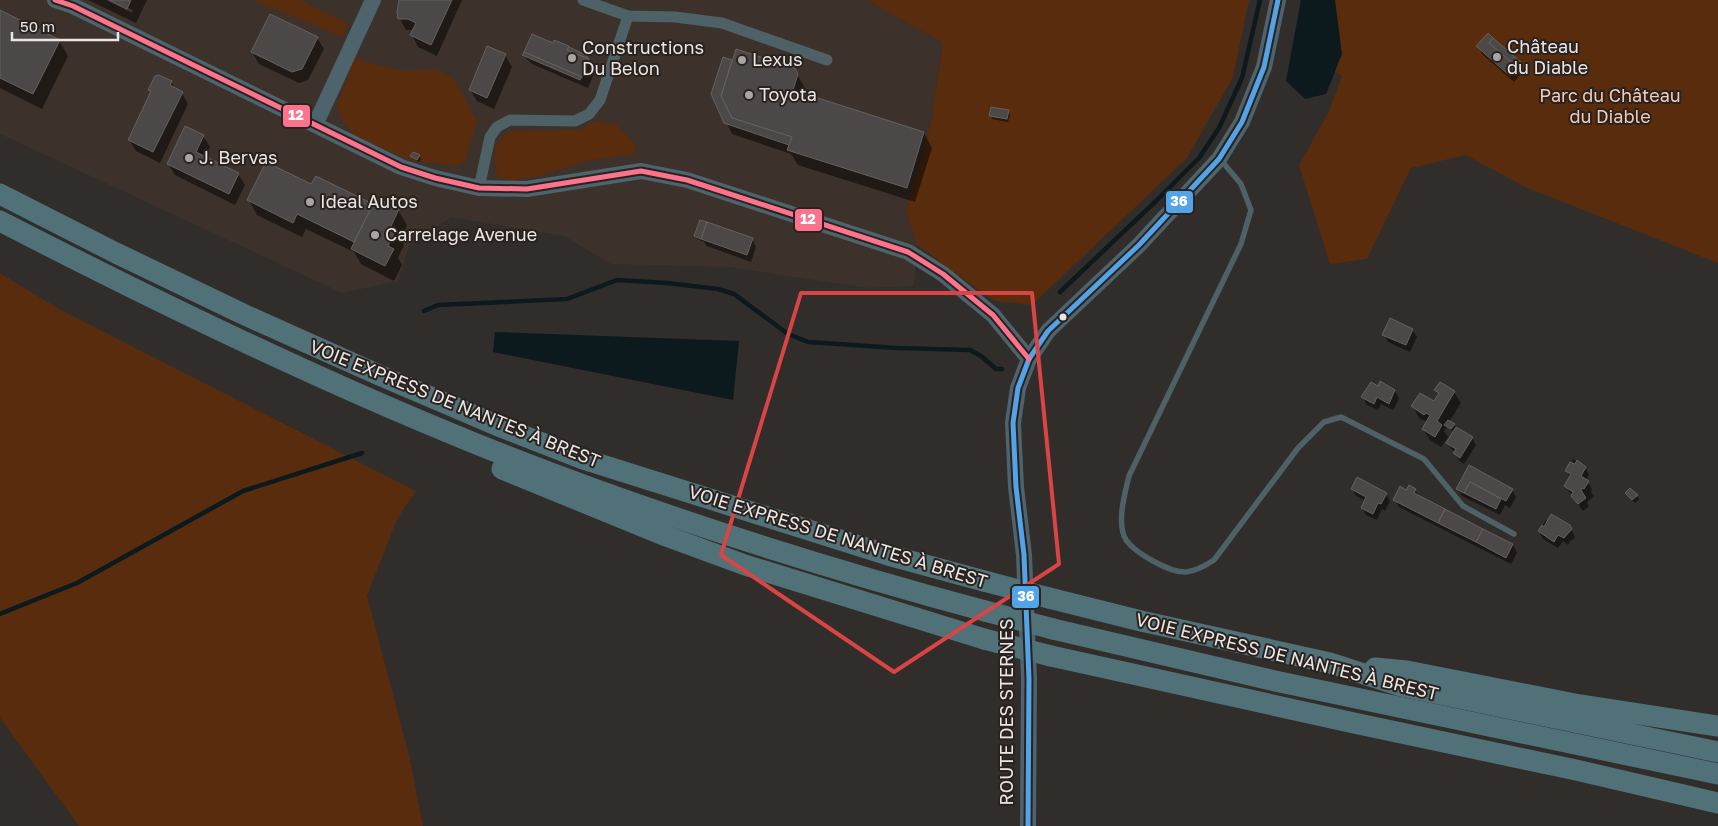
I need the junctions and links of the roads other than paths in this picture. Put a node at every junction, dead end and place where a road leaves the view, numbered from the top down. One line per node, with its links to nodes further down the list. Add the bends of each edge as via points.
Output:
1 (55, 0): 7 (street)
2 (373, 0): 7 (street)
3 (583, 0): 5 (street)
4 (1278, 0): 8 (street, ROUTE DES STERNES, via 1264,67 1242,122)
5 (628, 16): 6 (street, via 675,16 722,22); 9 (street, via 600,100 590,114 575,120 510,120 497,127 490,137)
6 (827, 60)
7 (316, 124): 9 (street, via 401,167)
8 (1219, 158): 12 (street, ROUTE DES STERNES, via 1139,245 1048,331); 14 (lane, via 1241,184 1251,210 1240,244 1129,476 1122,501 1122,527 1126,540 1144,556 1166,567 1184,572 1201,568 1214,560 1298,448 1324,422 1341,416 1424,459 1462,506)
9 (479, 188): 12 (street, via 528,189 641,171 687,180 908,252 943,274 992,315)
10 (0, 194): 15 (highway, VOIE EXPRESS DE NANTES À BREST, bridge, via 245,315 378,375 583,459 879,552 984,581 1132,619)
11 (0, 221): 13 (highway, VOIE EXPRESS DE NANTES À BREST, via 160,302)
12 (1029, 359): 20 (street, ROUTE DES STERNES, via 1018,388 1013,423 1028,650)
13 (467, 440): 18 (highway, VOIE EXPRESS DE NANTES À BREST, bridge, via 696,525 883,584 1053,629 1284,683); 19 (highway, bridge, via 498,467 666,536 744,565 984,639)
14 (1514, 534)
15 (1330, 663): 16 (highway, via 1406,671 1580,705); 17 (highway, VOIE EXPRESS DE NANTES À BREST, via 1401,686)
16 (1718, 726)
17 (1718, 752)
18 (1718, 774)
19 (1718, 803)
20 (1028, 826)

